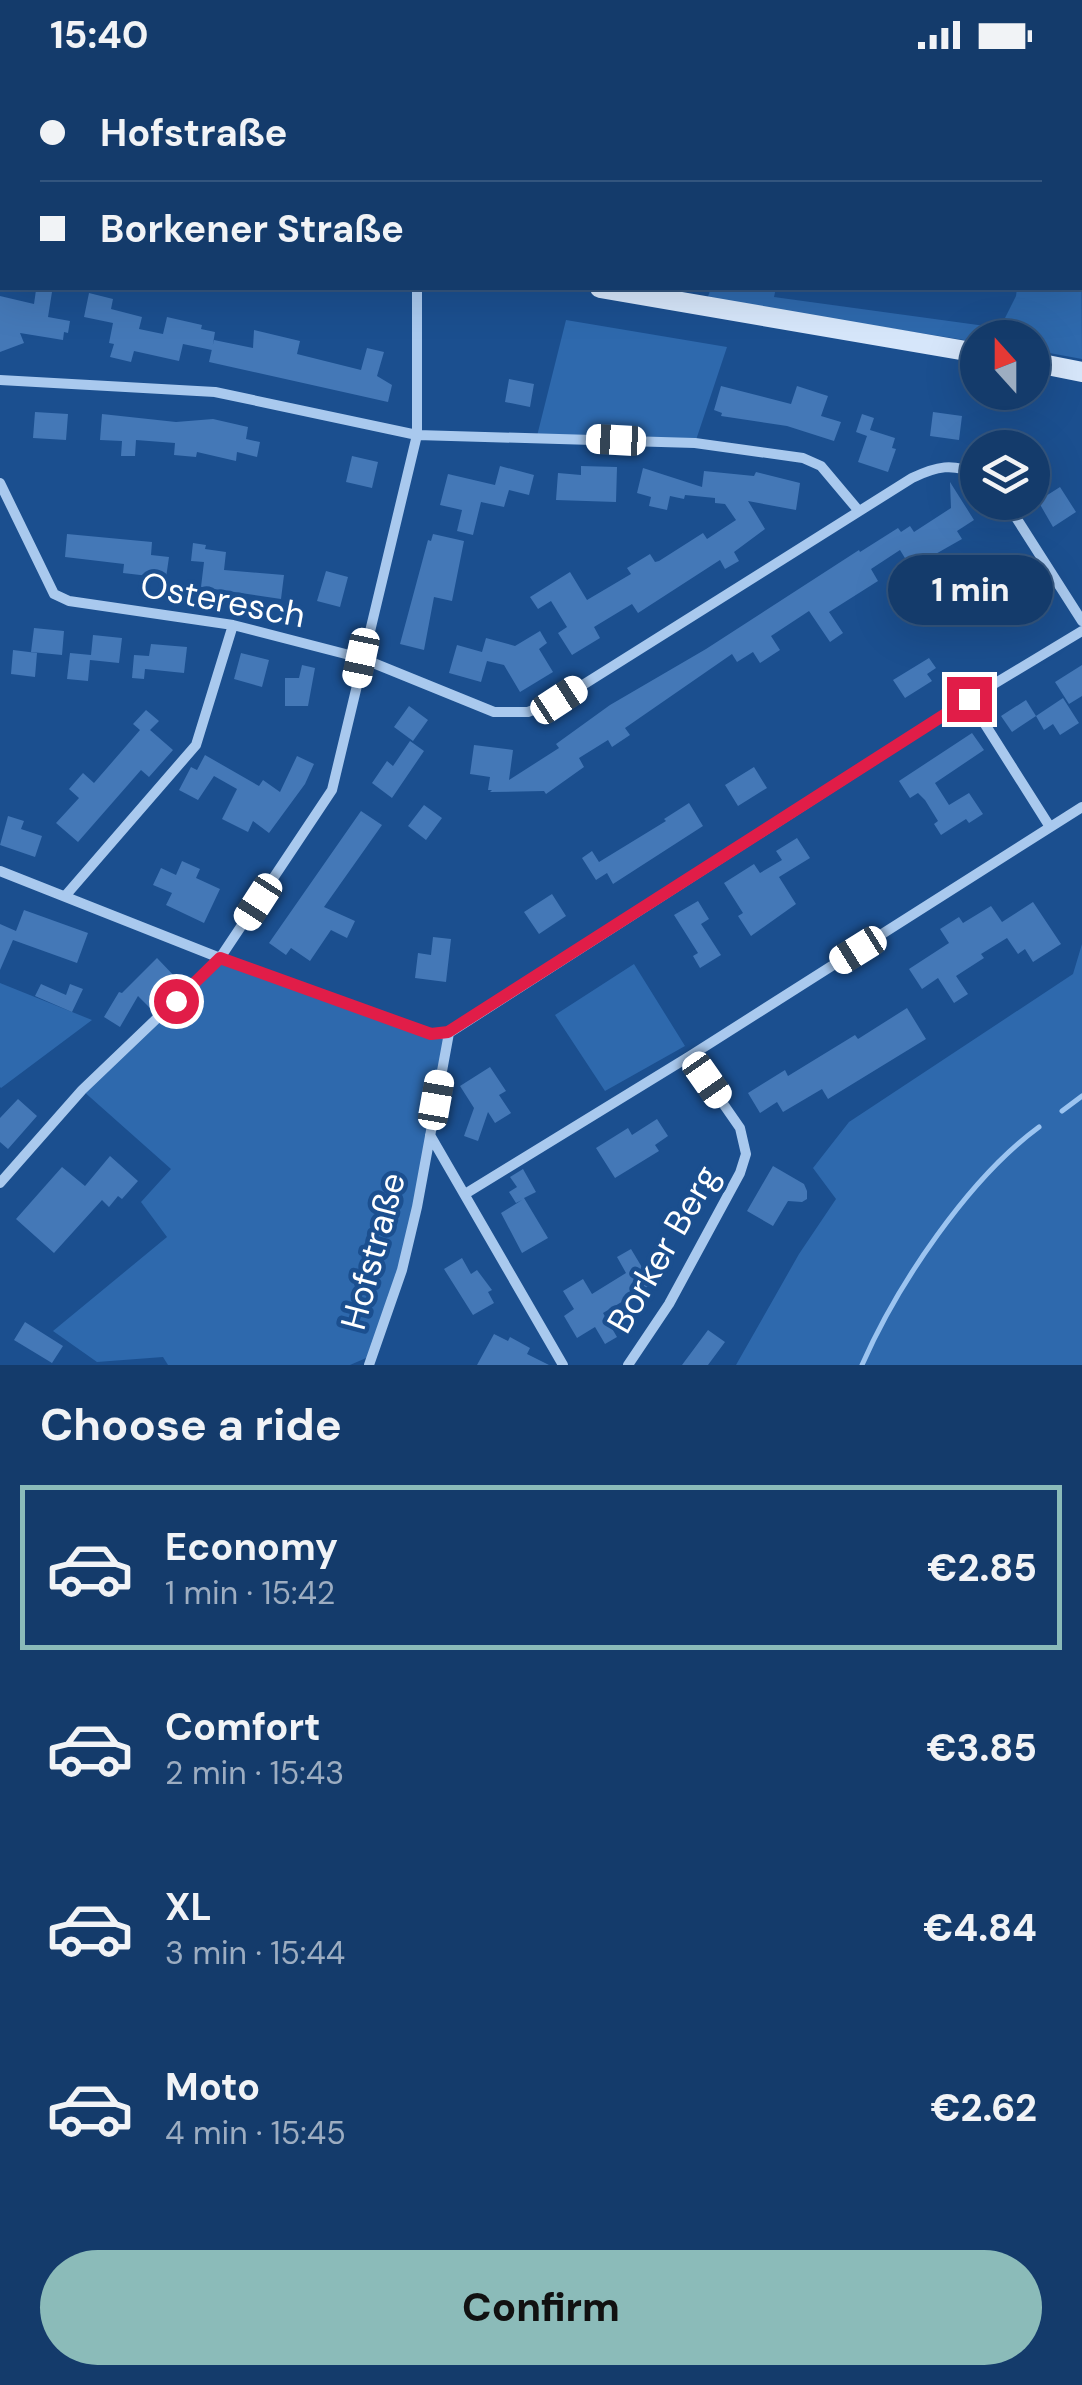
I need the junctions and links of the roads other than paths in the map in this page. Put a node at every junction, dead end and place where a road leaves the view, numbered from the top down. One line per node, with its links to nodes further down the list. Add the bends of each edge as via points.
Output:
1 (416, 290): 7 (street)
2 (612, 290): 3 (street)
3 (960, 349)
4 (1050, 366): 5 (street)
5 (1082, 372)
6 (0, 380): 7 (street, via 215,392)
7 (417, 435): 10 (street, via 695,444 803,458 821,466); 15 (street)
8 (960, 468): 10 (street, Osteresch, via 933,468)
9 (0, 483): 13 (street, Osteresch, via 54,594)
10 (858, 510): 15 (street, Osteresch, via 559,700 528,712 494,712)
11 (1017, 520): 12 (street)
12 (1082, 621)
13 (233, 626): 15 (street, Osteresch); 20 (street, via 196,746)
14 (1082, 631): 16 (street)
15 (361, 658): 21 (street, via 332,790)
16 (969, 699): 18 (street); 22 (street)
17 (1082, 807): 18 (street)
18 (1050, 828): 23 (street)
19 (0, 871): 20 (street)
20 (66, 895): 21 (street)
21 (220, 958): 22 (street, via 431,1034); 25 (street, via 82,1090)
22 (448, 1032): 24 (street, Hofstraße)
23 (690, 1056): 26 (street); 29 (street, Borker Berg, via 740,1128 746,1154 669,1304)
24 (430, 1134): 26 (street); 27 (street, Hofstraße, via 402,1270)
25 (0, 1184)
26 (465, 1194): 28 (street)
27 (370, 1365)
28 (562, 1365)
29 (628, 1365)

